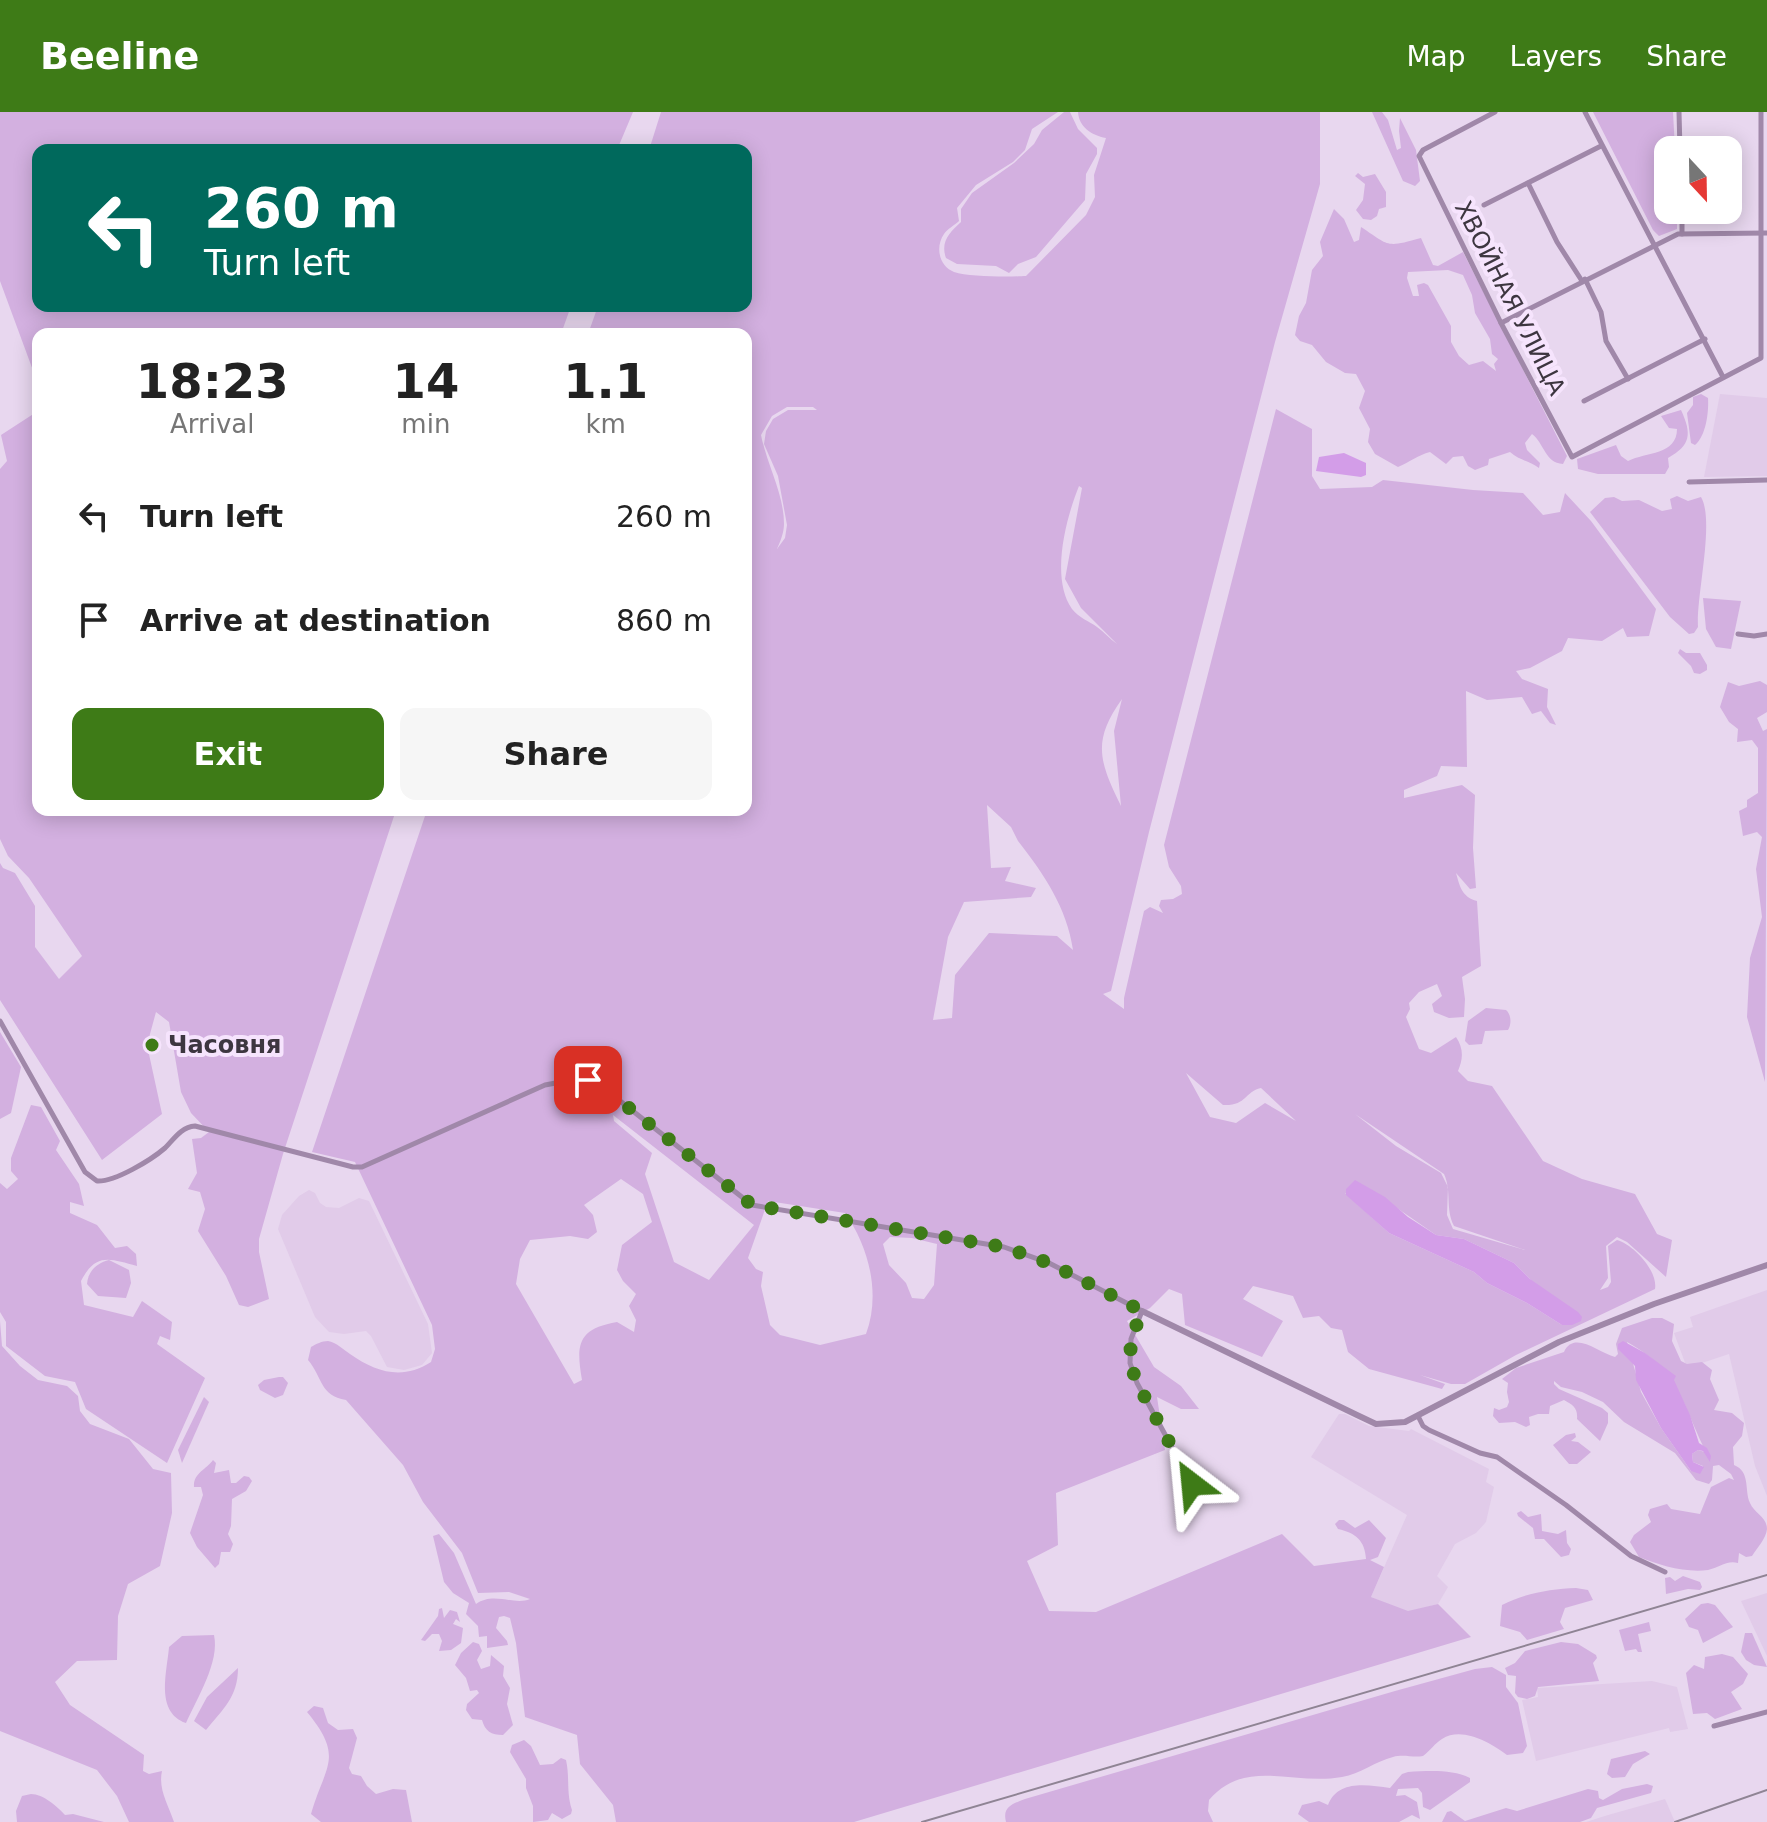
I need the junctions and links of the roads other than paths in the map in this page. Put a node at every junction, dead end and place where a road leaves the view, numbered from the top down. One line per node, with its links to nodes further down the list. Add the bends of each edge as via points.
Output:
1 (1495, 112): 14 (street, ХВОЙНАЯ УЛИЦА, via 1419,156)
2 (1585, 112): 6 (street)
3 (1679, 112): 5 (street)
4 (1761, 112): 11 (street)
5 (1680, 136)
6 (1601, 146): 7 (street); 12 (street)
7 (1528, 183): 8 (street); 13 (street, via 1557,242)
8 (1484, 205)
9 (1682, 224): 10 (street)
10 (1682, 234): 11 (street); 12 (street)
11 (1764, 234): 16 (street, via 1761,358)
12 (1654, 245): 13 (street); 15 (street)
13 (1584, 280): 14 (street); 17 (street, via 1601,312 1606,341)
14 (1501, 323): 16 (street, ХВОЙНАЯ УЛИЦА, via 1572,457)
15 (1705, 339): 16 (street); 17 (street)
16 (1723, 377)
17 (1628, 379): 18 (street)
18 (1584, 401)
19 (1767, 480): 20 (street)
20 (1689, 482)
21 (1738, 634): 22 (street)
22 (1767, 634)
23 (0, 1021): 25 (street, via 85,1172 97,1181 128,1171 195,1126 362,1167 545,1085 588,1080 752,1205 1004,1247 1049,1263)
24 (1767, 1265): 26 (street, via 1559,1342)
25 (1142, 1311): 26 (street, via 1376,1424); 27 (street, via 1131,1339 1130,1363)
26 (1418, 1416): 28 (street, via 1429,1430 1497,1457 1631,1556)
27 (1192, 1484)
28 (1665, 1572)
29 (1767, 1712): 30 (street)
30 (1714, 1726)

